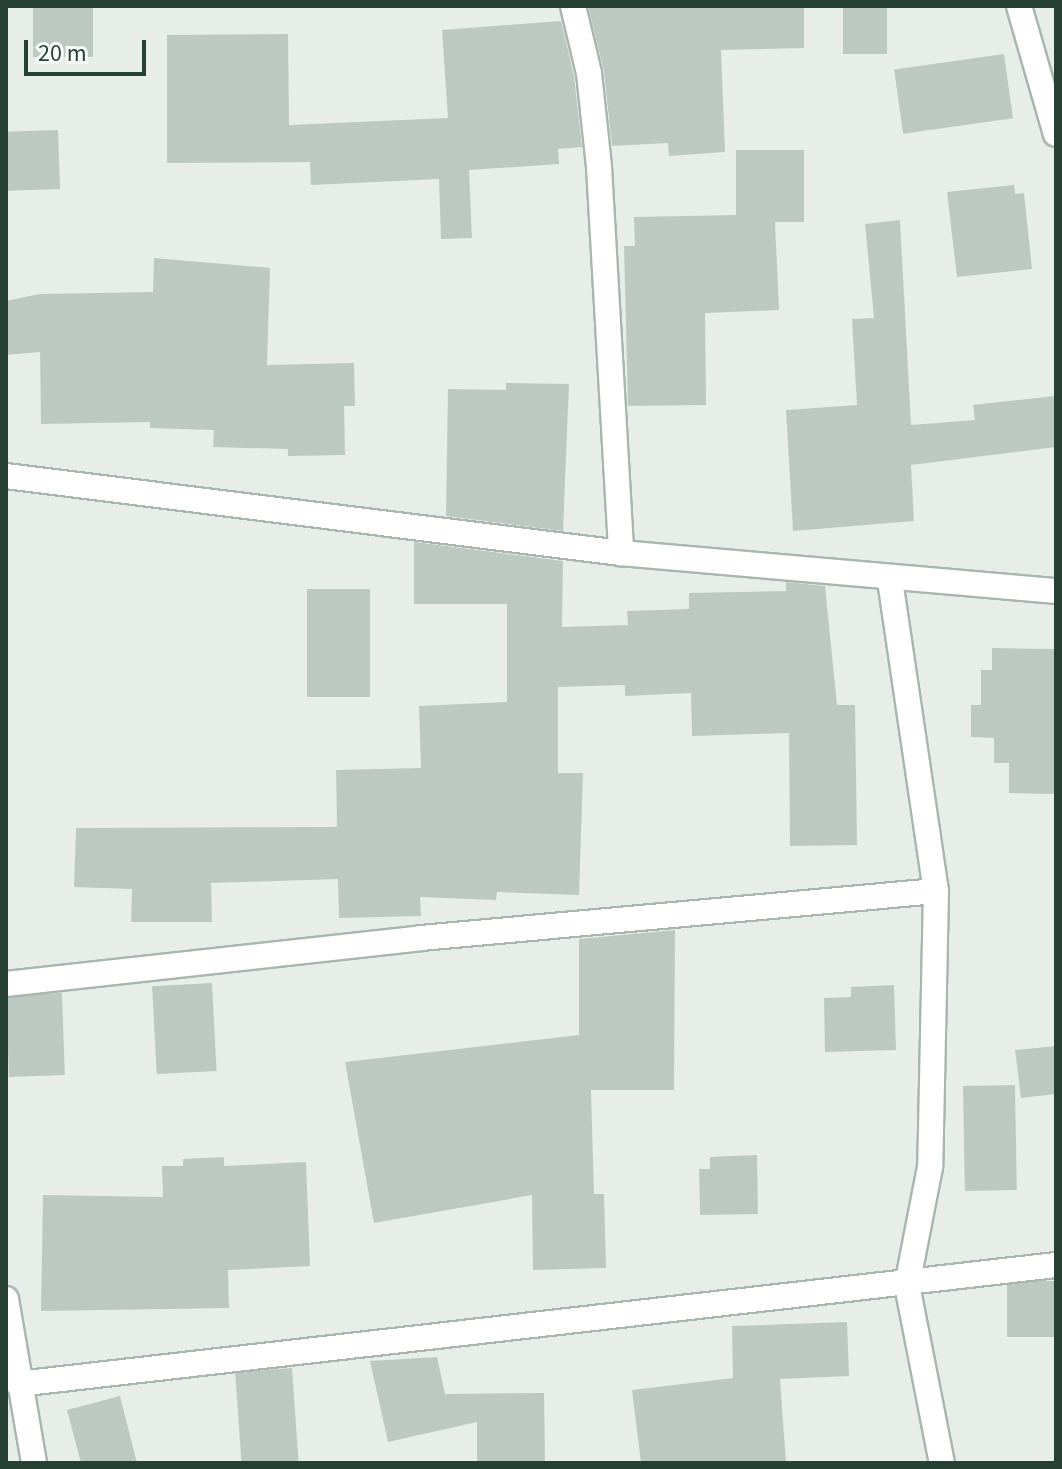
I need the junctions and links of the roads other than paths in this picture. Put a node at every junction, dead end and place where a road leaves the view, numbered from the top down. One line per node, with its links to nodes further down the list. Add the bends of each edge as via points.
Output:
1 (573, 6): 5 (street, via 589,73 599,167)
2 (1019, 6): 3 (street)
3 (1056, 134)
4 (6, 476): 5 (street)
5 (621, 553): 6 (street)
6 (890, 580): 7 (street); 8 (street)
7 (1056, 591)
8 (936, 891): 9 (street, via 436,936); 11 (street, via 930,1167)
9 (6, 984)
10 (1056, 1265): 11 (street)
11 (907, 1285): 13 (street); 15 (street)
12 (6, 1299): 13 (street)
13 (18, 1384): 14 (street)
14 (34, 1463)
15 (942, 1463)

